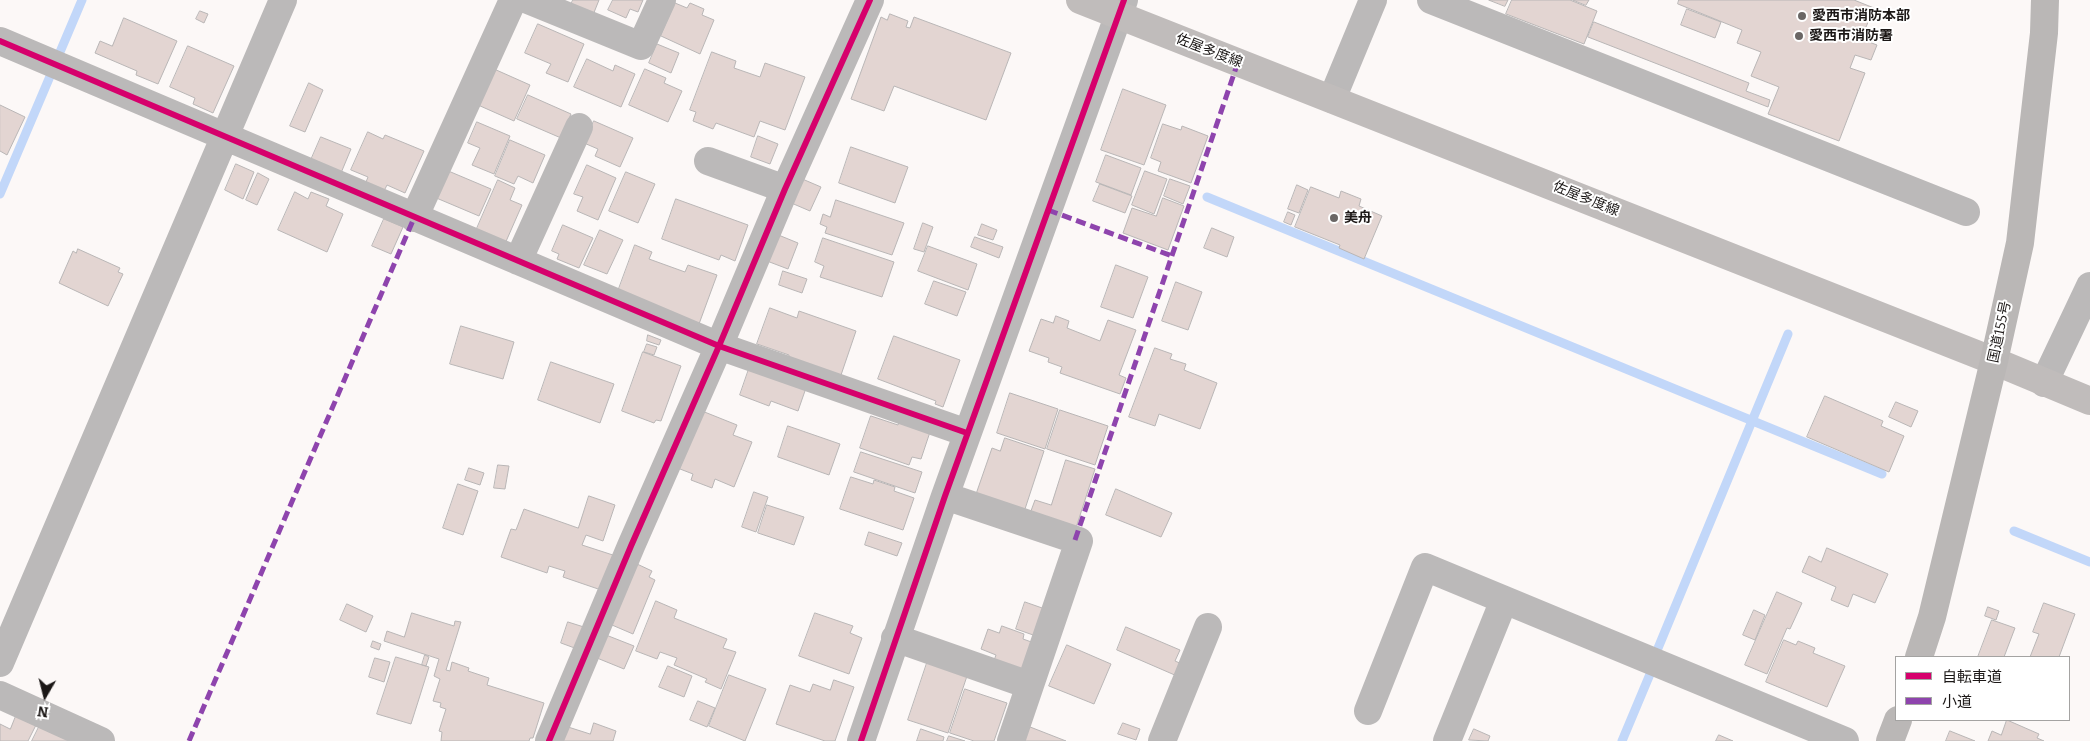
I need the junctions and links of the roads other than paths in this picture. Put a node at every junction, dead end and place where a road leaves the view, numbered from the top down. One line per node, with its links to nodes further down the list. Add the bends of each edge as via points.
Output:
1 (283, 0): 14 (street)
2 (513, 0): 18 (street)
3 (528, 0): 4 (street, via 642,46)
4 (662, 0)
5 (870, 0): 16 (street)
6 (1080, 0): 10 (main road, 佐屋多度線)
7 (1373, 0): 12 (street)
8 (1431, 0): 17 (street)
9 (2045, 0): 22 (highway, 国道155号, via 2020,243)
10 (1121, 8): 12 (main road, 佐屋多度線); 25 (street)
11 (0, 41): 14 (street)
12 (1332, 99): 22 (main road, 佐屋多度線)
13 (579, 126): 19 (street)
14 (226, 137): 18 (street); 31 (street)
15 (708, 161): 16 (street)
16 (785, 189): 21 (street)
17 (1966, 212)
18 (414, 218): 19 (street)
19 (518, 261): 21 (street)
20 (2090, 286): 23 (street)
21 (719, 346): 25 (street); 37 (street)
22 (1994, 361): 23 (main road, 佐屋多度線); 30 (highway, 国道155号, via 1932,617)
23 (2044, 383): 24 (main road, 佐屋多度線)
24 (2090, 402)
25 (968, 433): 26 (street)
26 (945, 496): 29 (street); 32 (street, via 1079,541)
27 (1504, 600): 34 (street, via 1425,567); 41 (street); 42 (street)
28 (1208, 627): 40 (street)
29 (895, 638): 32 (street); 38 (street)
30 (1919, 656)
31 (0, 663)
32 (1029, 685): 39 (street)
33 (0, 695): 36 (street)
34 (1368, 711)
35 (1898, 721): 43 (highway)
36 (101, 741)
37 (549, 741)
38 (861, 741)
39 (1011, 741)
40 (1162, 741)
41 (1447, 741)
42 (1846, 741)
43 (1890, 741)

